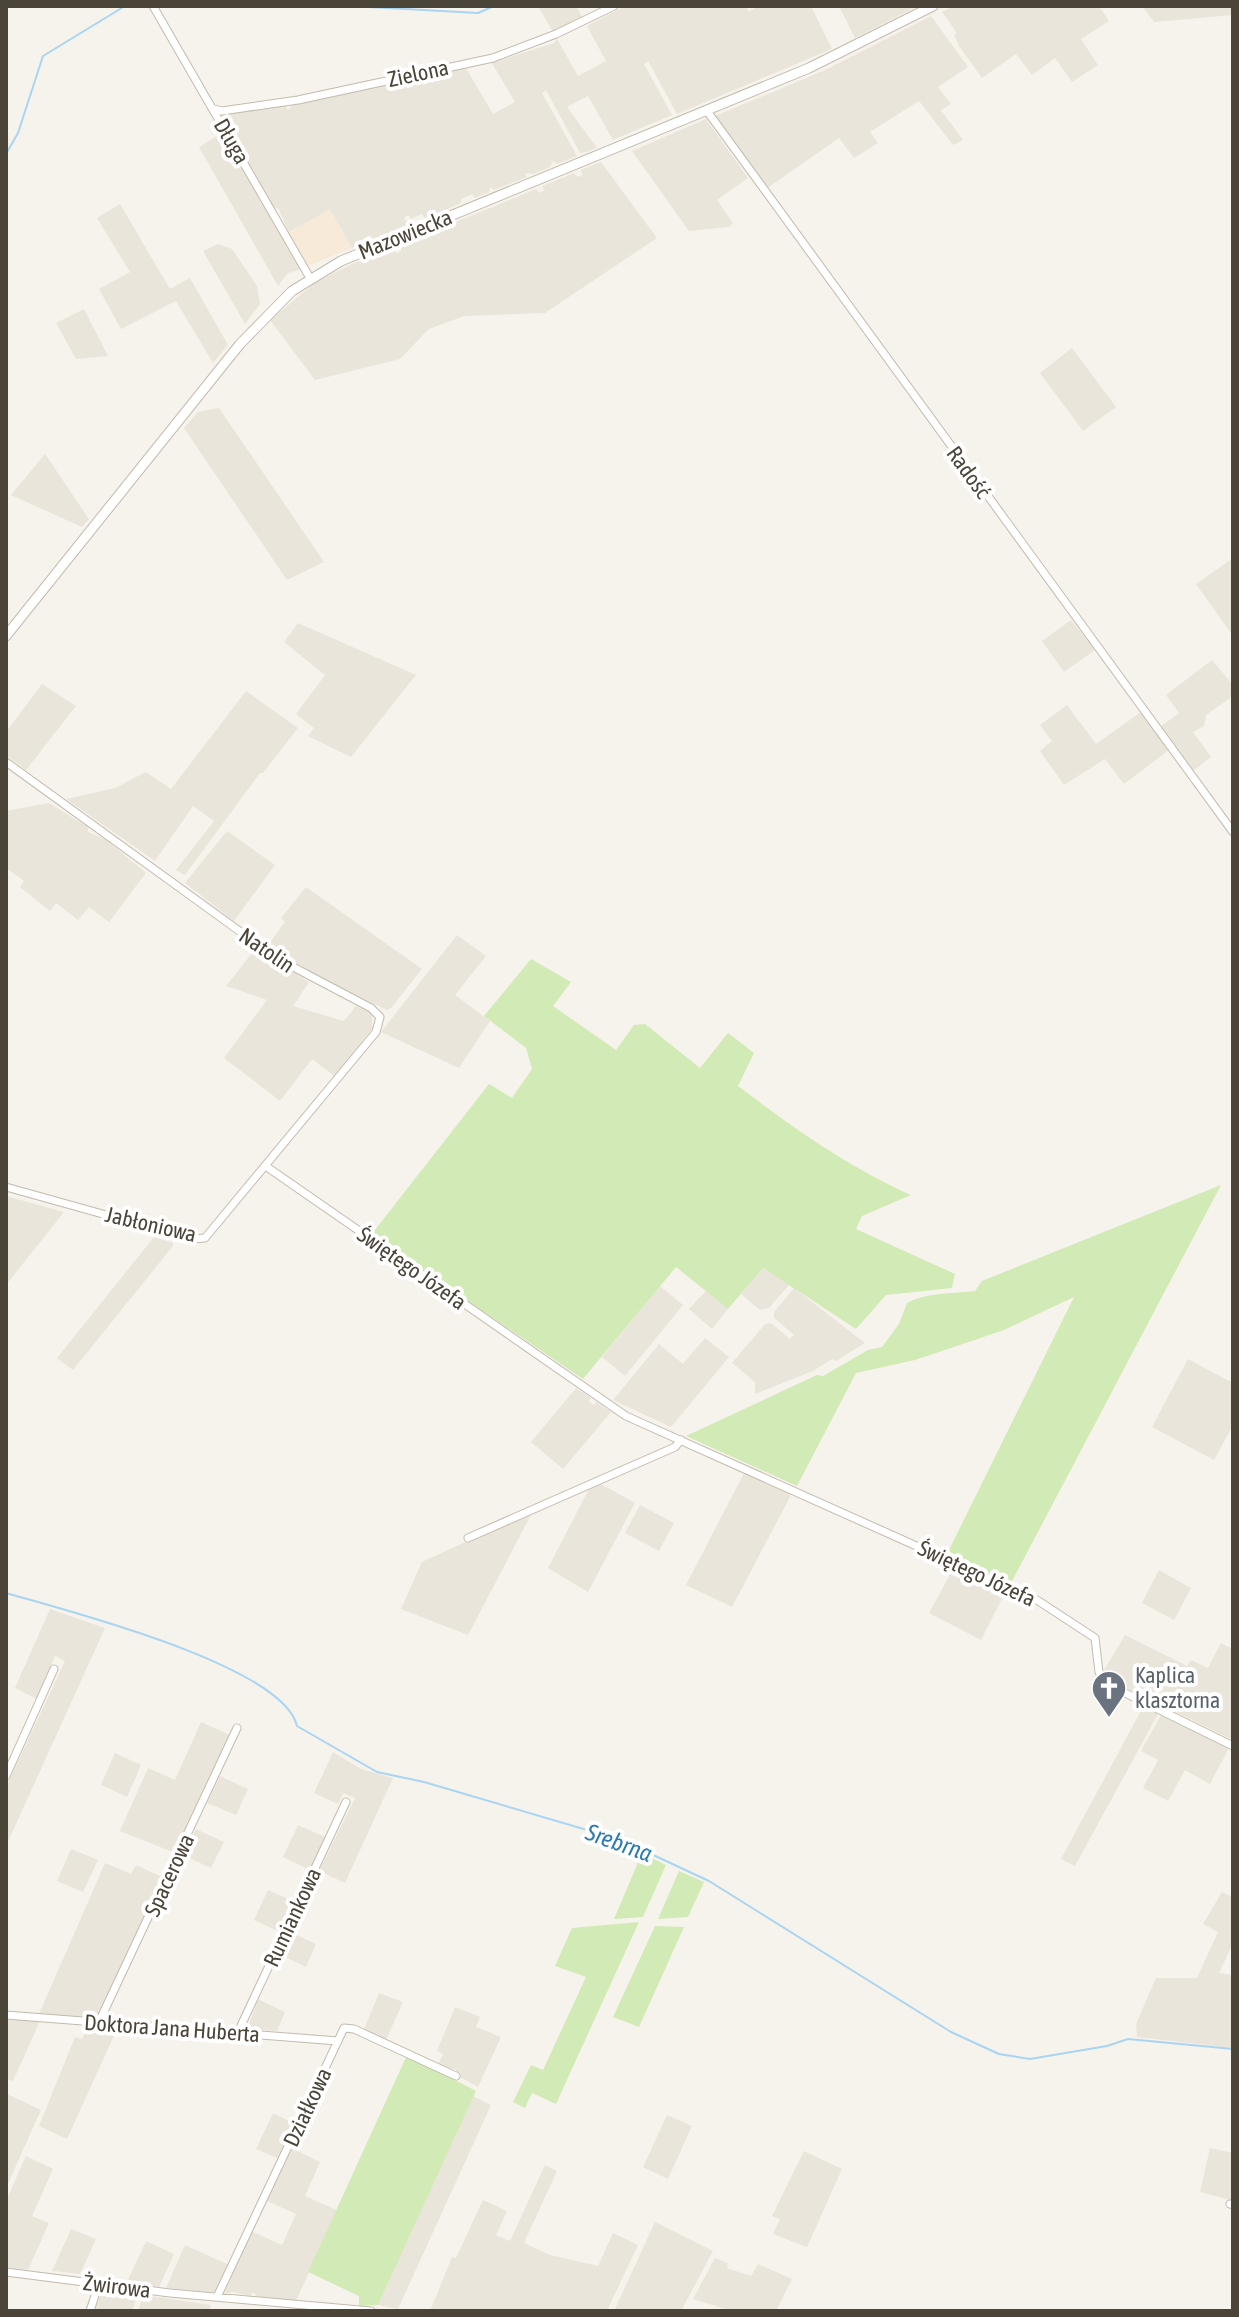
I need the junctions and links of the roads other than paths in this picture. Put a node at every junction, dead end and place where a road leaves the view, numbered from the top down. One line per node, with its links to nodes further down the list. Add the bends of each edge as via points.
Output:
1 (153, 6): 4 (street, Długa)
2 (614, 6): 4 (street, Zielona, via 493,58 298,100)
3 (933, 6): 5 (street, Mazowiecka)
4 (214, 109): 6 (street, Długa)
5 (707, 111): 6 (street, Mazowiecka, via 359,253); 9 (street, Radość)
6 (310, 278): 7 (street, Mazowiecka, via 258,323)
7 (6, 636)
8 (6, 762): 10 (street, Natolin, via 278,959 378,1013 376,1032)
9 (1233, 832)
10 (267, 1167): 11 (street, Jabłoniowa, via 205,1238 192,1239); 12 (street, Świętego Józefa, via 616,1409)
11 (6, 1187)
12 (681, 1440): 13 (street); 16 (street, Świętego Józefa, via 1044,1604 1095,1638 1105,1683)
13 (468, 1538)
14 (54, 1669): 17 (street)
15 (237, 1728): 20 (street, Spacerowa)
16 (1233, 1746)
17 (6, 1776)
18 (346, 1802): 21 (street, Rumiankowa)
19 (6, 2015): 20 (street, Doktora Jana Huberta)
20 (99, 2022): 21 (street, Doktora Jana Huberta)
21 (238, 2032): 22 (street, Doktora Jana Huberta)
22 (338, 2041): 23 (street, Działkowa, via 344,2028 354,2029); 26 (street, Działkowa)
23 (456, 2076)
24 (6, 2272): 25 (street, Żwirowa)
25 (99, 2283): 26 (street, Żwirowa); 27 (street)
26 (217, 2297): 28 (street, Żwirowa)
27 (90, 2311)
28 (371, 2311)

